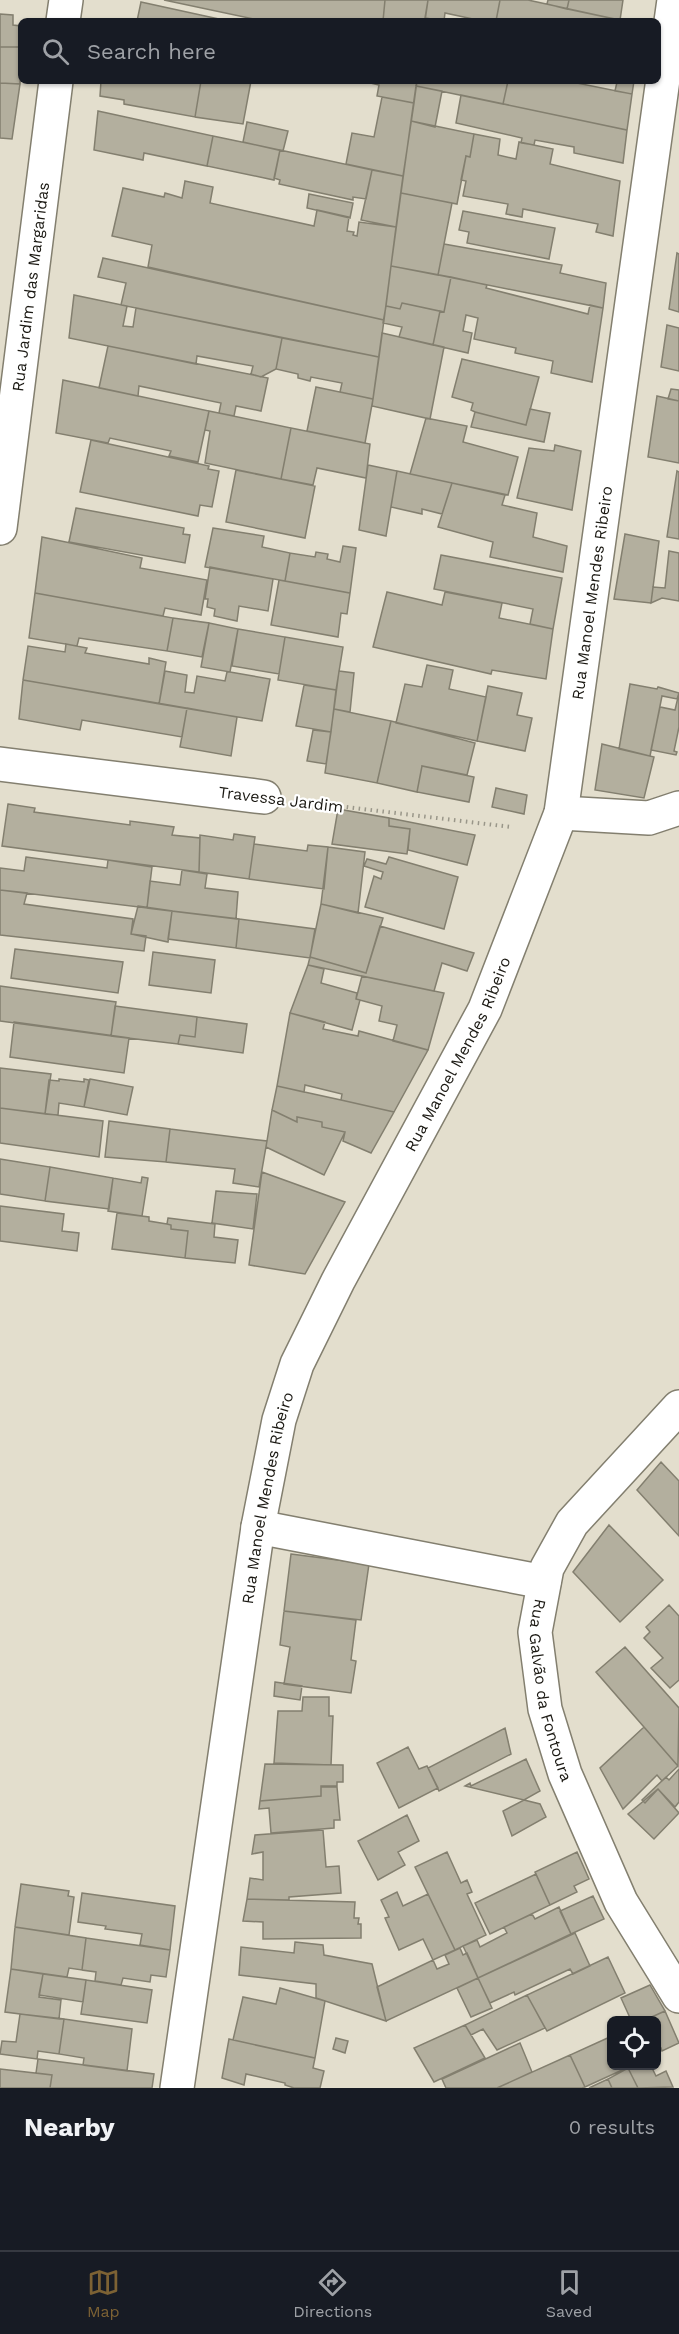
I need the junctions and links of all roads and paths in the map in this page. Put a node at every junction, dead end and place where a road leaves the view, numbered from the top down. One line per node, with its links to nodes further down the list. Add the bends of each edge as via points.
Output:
1 (66, 0): 3 (street)
2 (674, 0): 9 (street, Rua Manoel Mendes Ribeiro)
3 (63, 18)
4 (56, 84): 5 (street, Rua Jardim das Margaridas)
5 (0, 528)
6 (0, 764): 7 (street, Travessa Jardim)
7 (264, 797): 9 (path, Travessa Jardim, via 508,828)
8 (679, 808): 9 (street, via 649,818)
9 (561, 813): 11 (street, Rua Manoel Mendes Ribeiro, via 485,1009 297,1364 279,1420)
10 (679, 1407): 12 (street, Rua Galvão da Fontoura, via 572,1523 547,1568)
11 (258, 1527): 12 (street); 14 (street, Rua Manoel Mendes Ribeiro)
12 (544, 1582): 13 (street, Rua Galvão da Fontoura, via 535,1632 545,1709 565,1774 621,1902)
13 (679, 1996)
14 (177, 2088)

